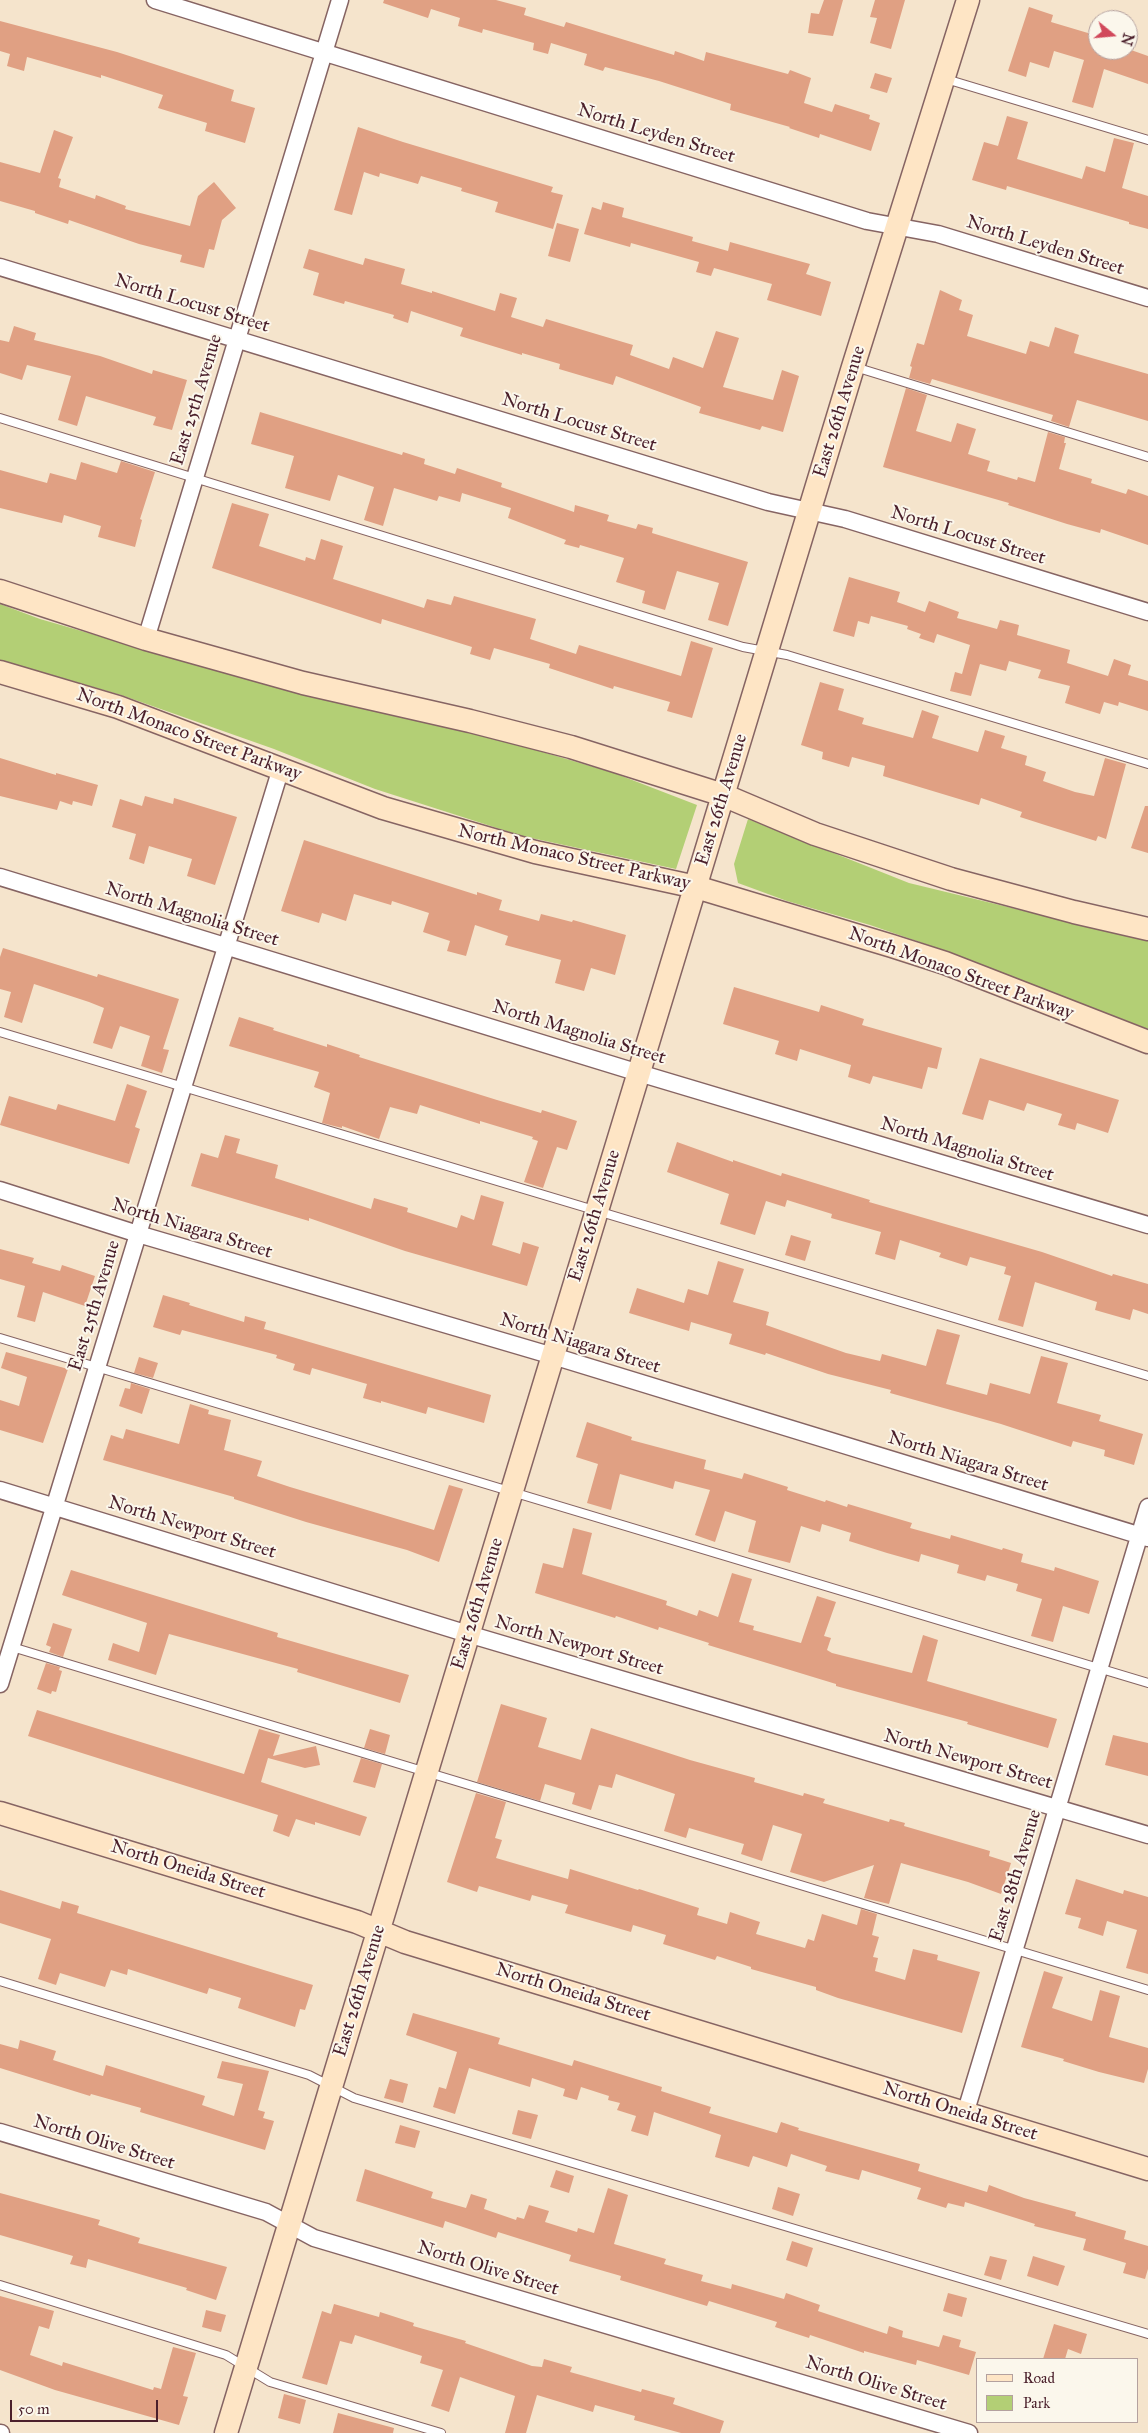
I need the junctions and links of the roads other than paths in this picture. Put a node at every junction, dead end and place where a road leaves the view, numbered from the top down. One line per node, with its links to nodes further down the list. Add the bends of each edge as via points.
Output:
1 (155, 0): 4 (street, North Leyden Street)
2 (340, 0): 4 (street, East 25th Avenue)
3 (968, 0): 5 (street, East 26th Avenue)
4 (324, 52): 7 (street, North Leyden Street, via 867,221); 10 (street, East 25th Avenue)
5 (944, 78): 6 (lane); 7 (street, East 26th Avenue)
6 (1148, 140)
7 (898, 227): 9 (street, North Leyden Street, via 938,234); 11 (street, East 26th Avenue)
8 (0, 267): 10 (street, North Locust Street)
9 (1148, 298)
10 (236, 339): 14 (street, East 25th Avenue); 15 (street, North Locust Street)
11 (853, 367): 13 (lane); 15 (street, East 26th Avenue)
12 (0, 418): 14 (lane)
13 (1148, 457)
14 (194, 478): 18 (street, East 25th Avenue); 19 (lane, via 743,647)
15 (809, 512): 17 (street, North Locust Street, via 845,519); 19 (street, East 26th Avenue)
16 (0, 591): 18 (street)
17 (1148, 612)
18 (146, 639): 23 (street, via 303,683 571,747)
19 (767, 651): 21 (lane); 23 (street, East 26th Avenue)
20 (0, 672): 22 (street, North Monaco Street Parkway, via 118,707)
21 (1148, 764)
22 (281, 768): 25 (street, North Monaco Street Parkway, via 383,808 535,852); 27 (street, East 25th Avenue)
23 (723, 795): 25 (street, East 26th Avenue); 26 (street, via 815,834 951,879)
24 (0, 877): 27 (street, North Magnolia Street)
25 (696, 886): 29 (street, North Monaco Street Parkway, via 945,963); 30 (street, East 26th Avenue)
26 (1148, 929)
27 (226, 947): 30 (street, North Magnolia Street); 31 (street, East 25th Avenue)
28 (0, 1032): 31 (lane)
29 (1148, 1042)
30 (639, 1072): 33 (street, East 26th Avenue); 34 (street, North Magnolia Street)
31 (183, 1087): 33 (lane); 35 (street, East 25th Avenue)
32 (0, 1190): 35 (street, North Niagara Street)
33 (597, 1211): 37 (street, East 26th Avenue); 39 (lane)
34 (1148, 1225)
35 (138, 1234): 37 (street, North Niagara Street); 38 (street, East 25th Avenue)
36 (0, 1338): 38 (lane)
37 (553, 1356): 41 (street, East 26th Avenue); 44 (street, North Niagara Street)
38 (98, 1367): 41 (lane); 42 (street, East 25th Avenue)
39 (1148, 1376)
40 (0, 1490): 42 (street, North Newport Street)
41 (512, 1492): 45 (street, East 26th Avenue); 47 (lane)
42 (54, 1507): 45 (street, North Newport Street); 46 (street, East 25th Avenue)
43 (1148, 1507): 44 (street, East 28th Avenue)
44 (1144, 1537): 47 (street, East 28th Avenue)
45 (468, 1634): 50 (street, East 26th Avenue); 51 (street, North Newport Street)
46 (12, 1646): 49 (street, East 25th Avenue); 50 (lane)
47 (1100, 1668): 48 (lane); 51 (street, East 28th Avenue)
48 (1148, 1683)
49 (0, 1684)
50 (427, 1772): 54 (street, East 26th Avenue); 55 (lane)
51 (1057, 1808): 53 (street, North Newport Street); 55 (street, East 28th Avenue)
52 (0, 1812): 54 (street, North Oneida Street)
53 (1148, 1835)
54 (378, 1931): 58 (street, East 26th Avenue); 59 (street, North Oneida Street, via 414,1945)
55 (1014, 1949): 57 (lane); 59 (street, East 28th Avenue)
56 (0, 1981): 58 (lane, via 309,2075)
57 (1148, 1990)
58 (331, 2087): 62 (street, East 26th Avenue); 64 (lane, via 363,2101)
59 (965, 2114): 61 (street, North Oneida Street)
60 (0, 2132): 62 (street, North Olive Street, via 266,2212)
61 (1148, 2169)
62 (289, 2224): 65 (street, East 26th Avenue); 68 (street, North Olive Street, via 314,2238)
63 (0, 2284): 65 (lane, via 226,2355)
64 (1148, 2334)
65 (246, 2367): 66 (street, East 26th Avenue); 67 (lane, via 270,2382)
66 (226, 2433)
67 (441, 2433)
68 (969, 2433)

